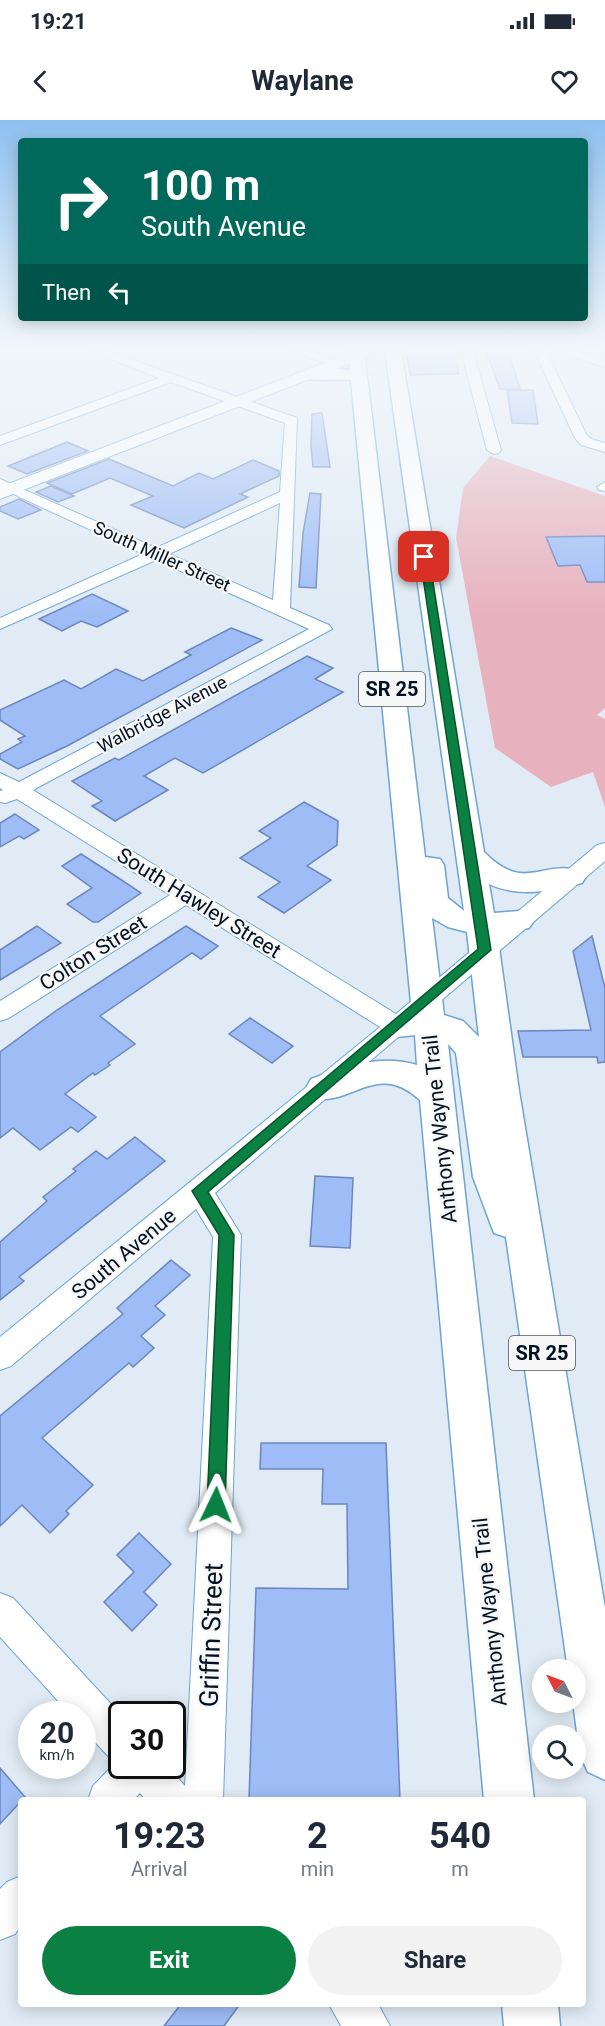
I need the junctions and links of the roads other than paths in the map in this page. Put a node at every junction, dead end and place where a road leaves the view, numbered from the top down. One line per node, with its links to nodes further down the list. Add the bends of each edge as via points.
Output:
1 (135, 440): 9 (main road)
2 (290, 440): 10 (street)
3 (368, 440): 16 (highway, Anthony Wayne Trail / SR 25)
4 (407, 440): 18 (highway, SR 25)
5 (491, 440): 8 (street)
6 (585, 440): 7 (street)
7 (605, 448)
8 (494, 450)
9 (4, 488): 11 (street, South Miller Street)
10 (285, 495): 11 (street); 12 (street)
11 (156, 554): 12 (street, South Miller Street); 13 (street)
12 (281, 610): 14 (street, South Miller Street)
13 (0, 624)
14 (323, 629): 15 (street, Walbridge Avenue)
15 (6, 789): 20 (street, South Hawley Street)
16 (404, 796): 22 (highway, via 424,818 434,899 444,914 468,923); 24 (highway, Anthony Wayne Trail / SR 25)
17 (605, 850): 19 (street)
18 (470, 854): 19 (highway, via 487,874 505,883); 22 (highway, SR 25)
19 (572, 877): 21 (street)
20 (186, 895): 23 (street, Colton Street); 24 (street, South Hawley Street)
21 (519, 921): 22 (highway)
22 (483, 937): 24 (street, South Avenue); 28 (highway, SR 25)
23 (0, 1012)
24 (417, 1017): 25 (street, South Avenue); 26 (highway, Anthony Wayne Trail / SR 25); 28 (highway, via 452,1029 472,1048 491,1177)
25 (323, 1088): 26 (highway, via 372,1072 400,1071 418,1078); 27 (street, South Avenue)
26 (437, 1095): 38 (highway, Anthony Wayne Trail / SR 25)
27 (199, 1191): 29 (street, South Avenue); 37 (street, Griffin Street, via 226,1235)
28 (533, 1291): 32 (highway, SR 25)
29 (0, 1356)
30 (0, 1611): 31 (street)
31 (108, 1729)
32 (605, 1755)
33 (127, 1779): 35 (street)
34 (152, 1779): 36 (street)
35 (110, 1797)
36 (169, 1797)
37 (204, 1797)
38 (509, 1797)
39 (18, 1899): 40 (street)
40 (0, 1919)
41 (353, 2007): 43 (street)
42 (530, 2007): 44 (highway)
43 (369, 2026)
44 (532, 2026)

